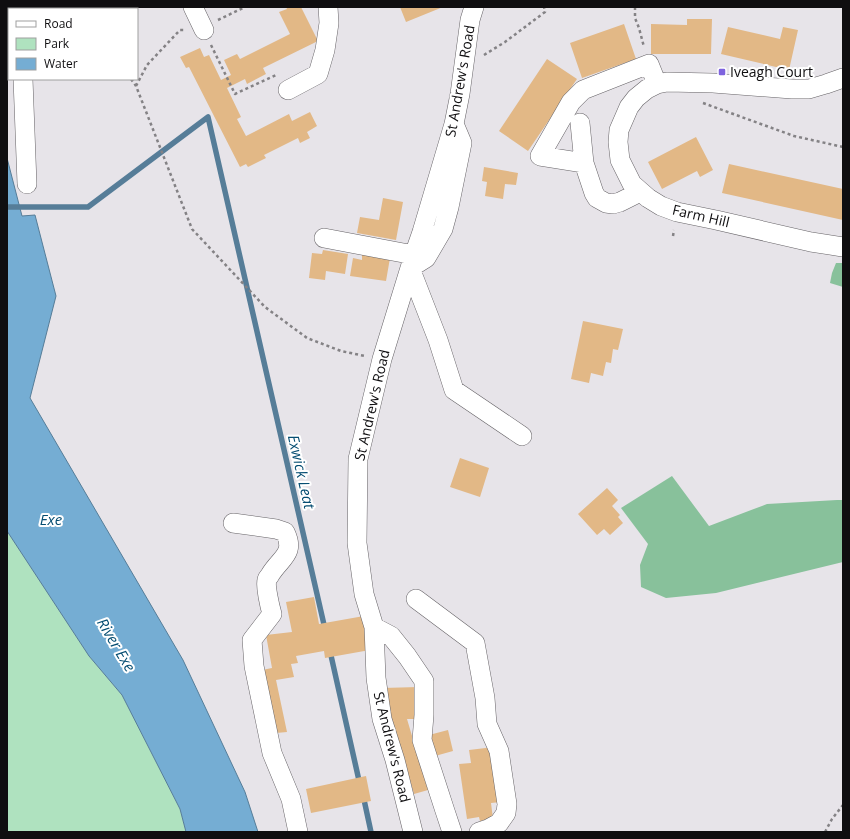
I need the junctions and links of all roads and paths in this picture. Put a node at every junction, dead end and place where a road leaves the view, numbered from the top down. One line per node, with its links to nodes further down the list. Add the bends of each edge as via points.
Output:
1 (192, 7): 7 (street)
2 (245, 7): 7 (path)
3 (328, 7): 15 (street, via 329,23 325,50 318,74)
4 (474, 7): 8 (street, St Andrew's Road)
5 (544, 7): 8 (path, via 545,12 504,42 481,57)
6 (635, 7): 9 (path, via 635,18)
7 (203, 29): 14 (path, via 180,30 147,65); 15 (path, via 235,94 277,75)
8 (465, 61): 24 (street, St Andrew's Road, via 454,124)
9 (649, 64): 13 (street); 19 (street, via 583,90 571,102 540,156)
10 (843, 78): 13 (street, Farm Hill, via 809,89 713,83)
11 (23, 80): 20 (street)
12 (132, 80): 14 (path)
13 (657, 84): 21 (street, Farm Hill, via 647,88 636,98 619,130 620,160 632,184)
14 (136, 86): 25 (path, via 192,229 265,306 308,338 341,351)
15 (288, 90)
16 (702, 102): 18 (path, via 794,136)
17 (580, 123): 19 (street)
18 (843, 147)
19 (584, 163): 21 (street, via 594,193 606,203 620,202)
20 (27, 184)
21 (640, 192): 23 (street, Farm Hill, via 661,206 677,212)
22 (324, 238): 24 (street)
23 (843, 247)
24 (412, 262): 25 (street, St Andrew's Road); 26 (street, via 454,390)
25 (382, 359): 29 (street, St Andrew's Road, via 358,459 357,543 364,594)
26 (522, 436)
27 (233, 523): 31 (street, via 276,529 285,532 288,539 289,547 285,557 266,581 272,614 252,640 254,666 272,753 291,799)
28 (416, 599): 34 (street, via 475,643 487,724 500,751 507,804 506,813 499,823)
29 (374, 627): 32 (street, St Andrew's Road, via 376,678 382,719); 33 (street, via 391,636 424,681 422,740)
30 (843, 805): 35 (path)
31 (298, 832)
32 (413, 832)
33 (452, 832)
34 (478, 832)
35 (825, 832)

